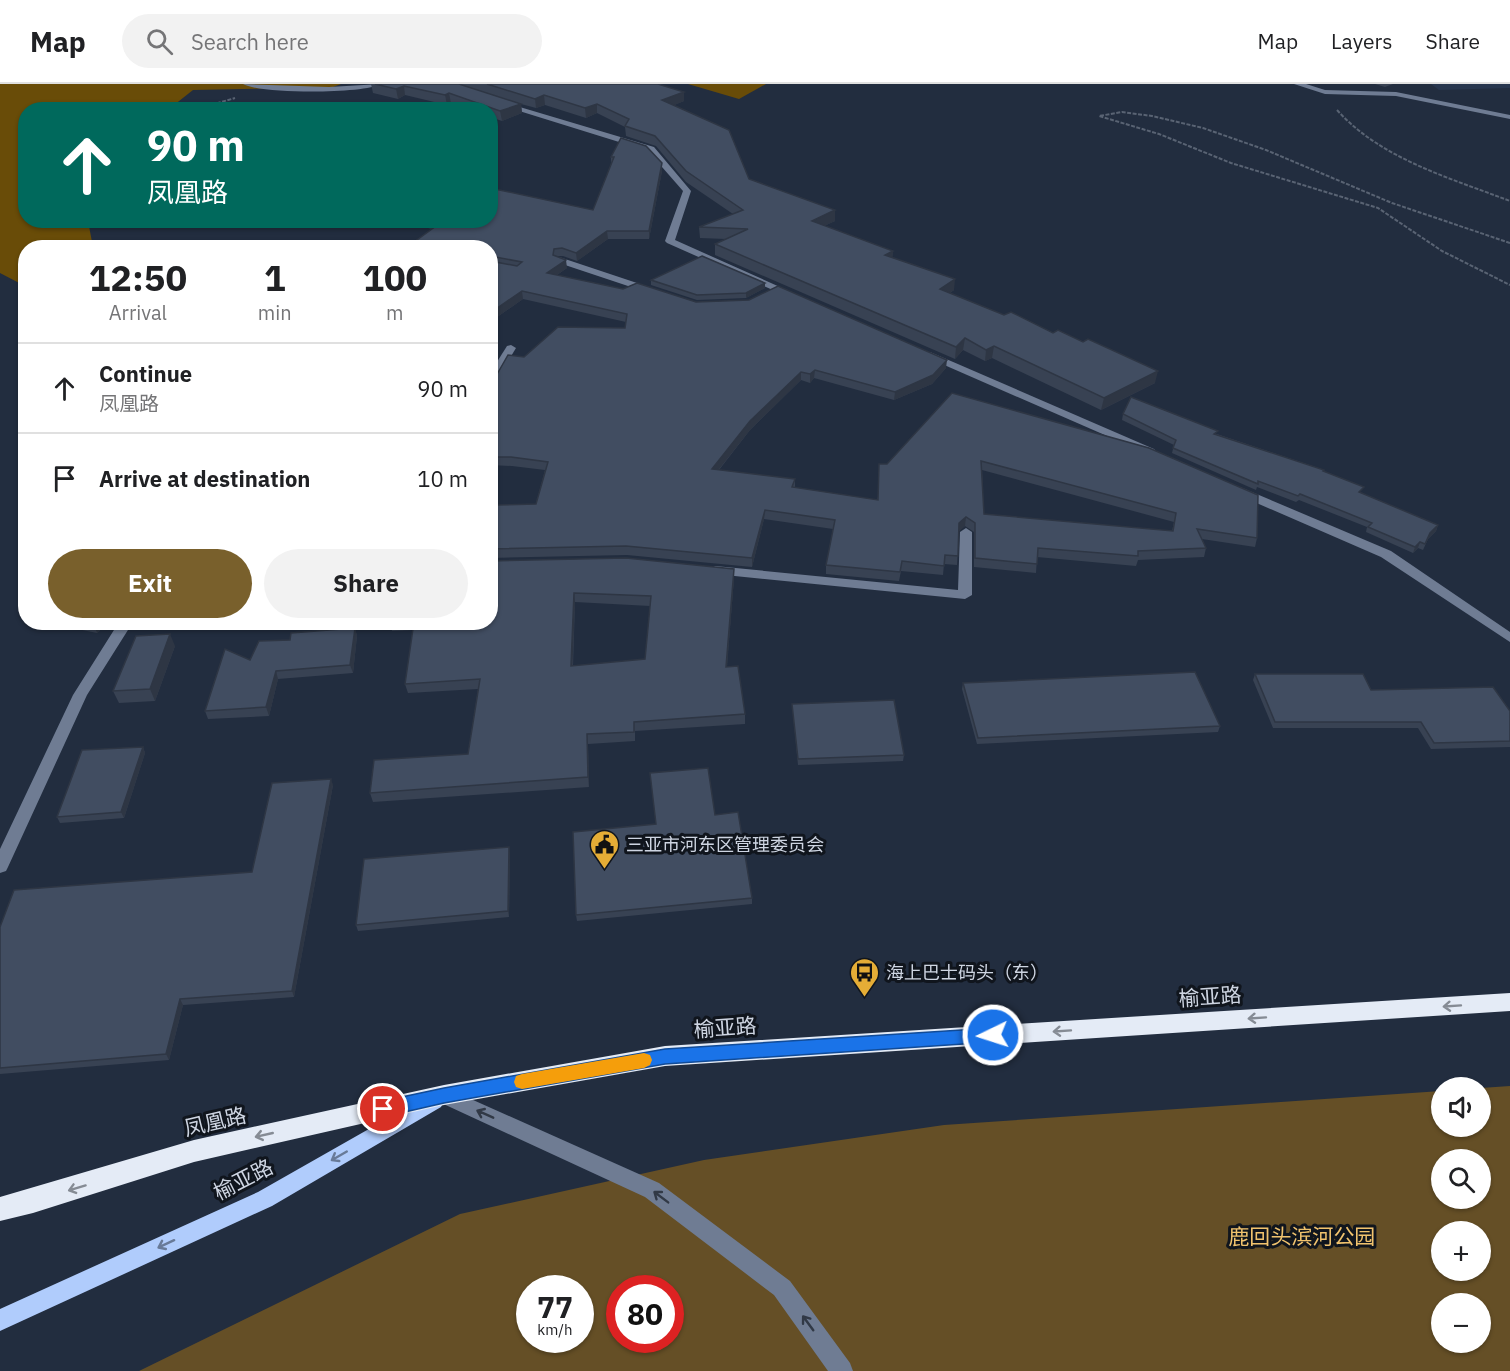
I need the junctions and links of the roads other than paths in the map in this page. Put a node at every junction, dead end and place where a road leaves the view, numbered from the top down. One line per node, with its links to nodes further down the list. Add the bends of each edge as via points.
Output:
1 (247, 84): 2 (street, via 310,90)
2 (377, 84)
3 (1298, 84): 5 (street, via 1325,92 1396,94)
4 (497, 101): 8 (street, via 651,149 687,191 670,241 773,290)
5 (1510, 117)
6 (559, 260): 7 (street)
7 (664, 295)
8 (810, 302)
9 (511, 348): 11 (street)
10 (919, 350): 12 (street)
11 (498, 370)
12 (1158, 454)
13 (1234, 488): 17 (street, via 1386,554)
14 (966, 532): 15 (street, via 965,595)
15 (697, 568)
16 (121, 630): 18 (street, via 80,695)
17 (1510, 639)
18 (0, 867)
19 (1510, 1002): 20 (highway, 榆亚路, one-way to 20, via 665,1056)
20 (444, 1095): 21 (highway, 凤凰路, one-way to 21, via 194,1151); 22 (main road, 榆亚路, one-way to 22, via 265,1199); 23 (street, one-way to 20, via 782,1288 652,1190)
21 (0, 1209)
22 (0, 1320)
23 (842, 1371)

